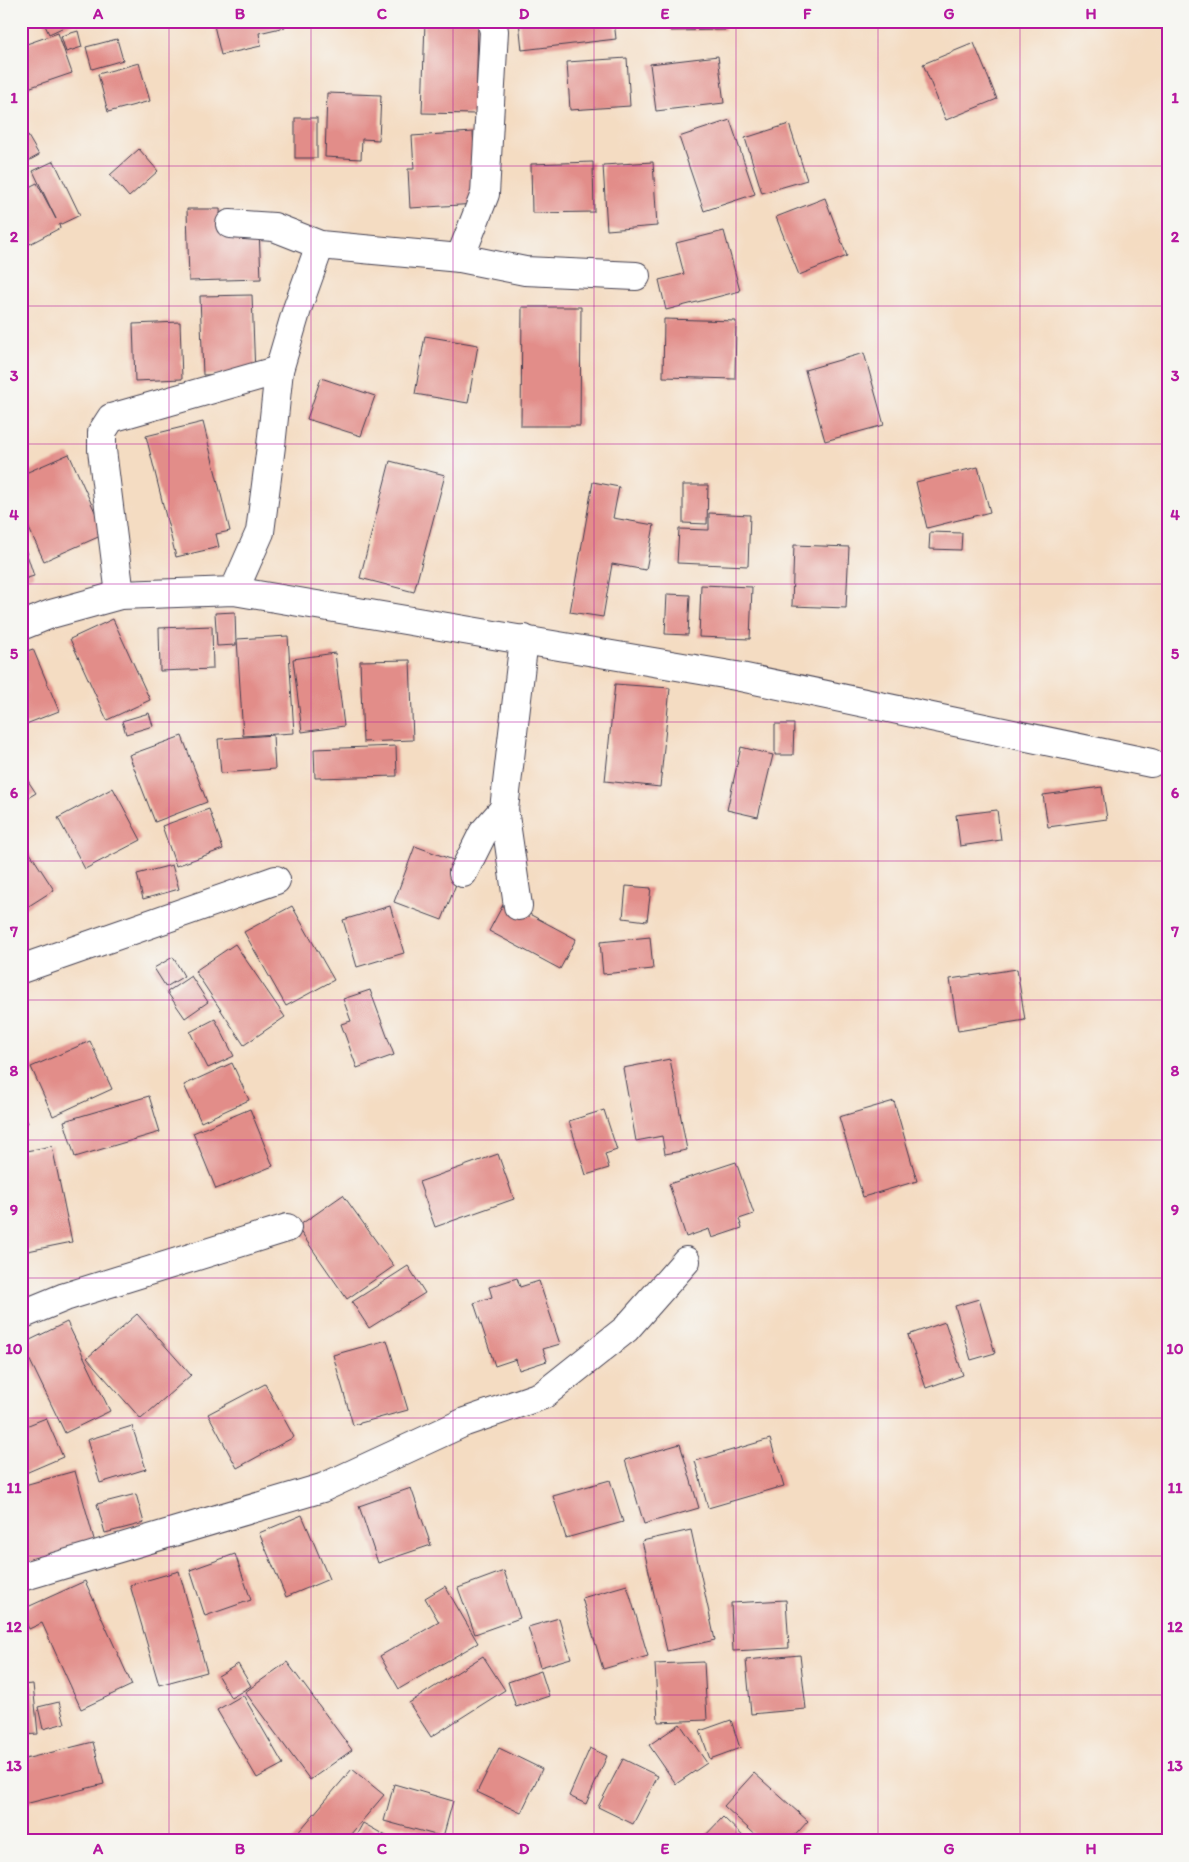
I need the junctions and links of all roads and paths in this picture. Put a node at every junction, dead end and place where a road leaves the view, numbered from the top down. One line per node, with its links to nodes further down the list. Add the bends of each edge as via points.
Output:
1 (491, 21): 4 (street, via 494,31 485,194)
2 (230, 224): 3 (street, via 274,227)
3 (320, 245): 4 (street); 6 (street, via 296,308)
4 (460, 258): 5 (street, via 526,271)
5 (636, 276)
6 (279, 370): 7 (street, via 260,532); 8 (street, via 111,418 102,432 102,450)
7 (234, 591): 8 (street); 10 (street)
8 (120, 595): 9 (street)
9 (21, 626)
10 (524, 639): 11 (street, via 736,676); 12 (street)
11 (1150, 763)
12 (504, 809): 13 (street, via 483,833); 15 (street)
13 (463, 874)
14 (276, 880): 16 (street)
15 (518, 906)
16 (21, 969)
17 (287, 1228): 19 (street, via 65,1297)
18 (686, 1261): 20 (street, via 626,1329 543,1394 465,1422 322,1488)
19 (21, 1315)
20 (21, 1577)

